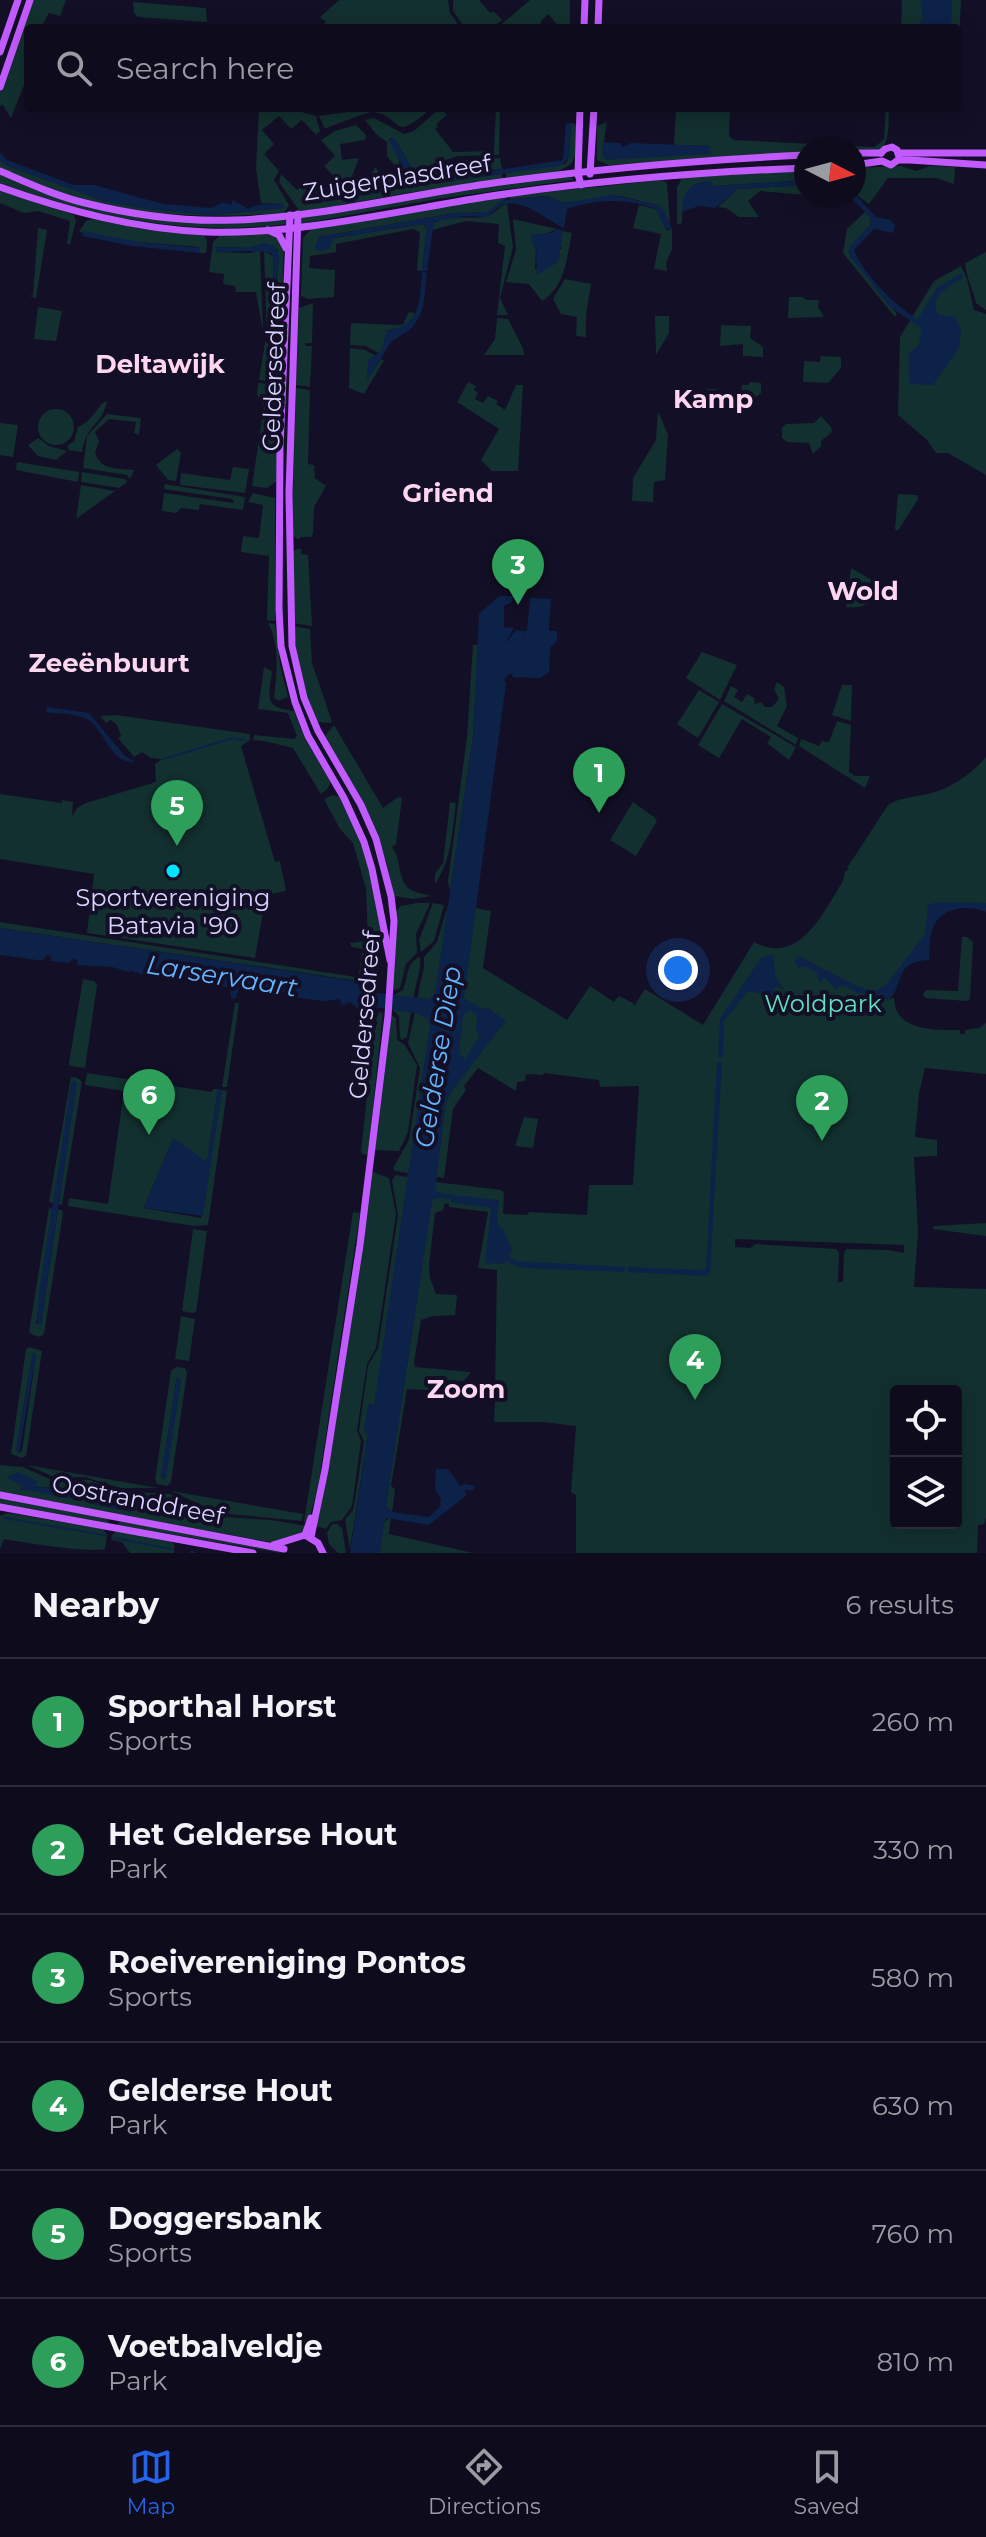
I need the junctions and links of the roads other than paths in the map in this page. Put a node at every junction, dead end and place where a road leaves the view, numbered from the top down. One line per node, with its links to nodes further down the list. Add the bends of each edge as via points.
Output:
1 (18, 0): 7 (main road)
2 (30, 0): 8 (main road)
3 (585, 0): 5 (main road)
4 (599, 0): 6 (main road)
5 (584, 24)
6 (598, 24)
7 (0, 52)
8 (0, 87)
9 (580, 112): 13 (main road)
10 (594, 112): 11 (main road)
11 (592, 152): 20 (main road, via 601,166); 23 (main road)
12 (986, 153): 16 (main road)
13 (578, 155): 24 (main road); 25 (main road)
14 (866, 155): 17 (main road)
15 (794, 156): 20 (main road, Zuigerplasdreef)
16 (898, 156): 17 (main road, via 891,165); 17 (main road, via 889,147); 19 (main road)
17 (882, 157): 18 (main road)
18 (866, 162)
19 (986, 165)
20 (612, 169): 23 (main road, Zuigerplasdreef)
21 (794, 169): 26 (main road, Zuigerplasdreef)
22 (0, 171): 28 (main road, Zuigerplasdreef, via 61,196 139,214 215,220)
23 (590, 172): 24 (main road, Zuigerplasdreef); 26 (main road)
24 (578, 174): 25 (main road, Zuigerplasdreef); 26 (main road)
25 (559, 175): 28 (main road, Zuigerplasdreef)
26 (584, 184): 29 (main road, Zuigerplasdreef)
27 (0, 187): 31 (main road, Zuigerplasdreef, via 130,224 210,232)
28 (294, 215): 30 (main road)
29 (317, 224): 30 (main road, Zuigerplasdreef); 32 (main road, via 305,230)
30 (294, 226): 31 (main road, Zuigerplasdreef); 32 (main road, Geldersedreef); 33 (main road, Geldersedreef)
31 (266, 229): 33 (main road, via 281,237)
32 (298, 246): 34 (main road, Geldersedreef, via 290,625 304,698 361,805 384,864 394,921)
33 (288, 256): 34 (main road, Geldersedreef, via 279,624 286,671 308,736 364,842 389,952)
34 (389, 987): 37 (main road, Geldersedreef, via 343,1337)
35 (0, 1495): 38 (main road, Oostranddreef)
36 (0, 1507): 39 (main road, Oostranddreef)
37 (307, 1537): 38 (main road, Oostranddreef, via 293,1537); 40 (main road)
38 (283, 1549)
39 (253, 1553)
40 (322, 1553)

